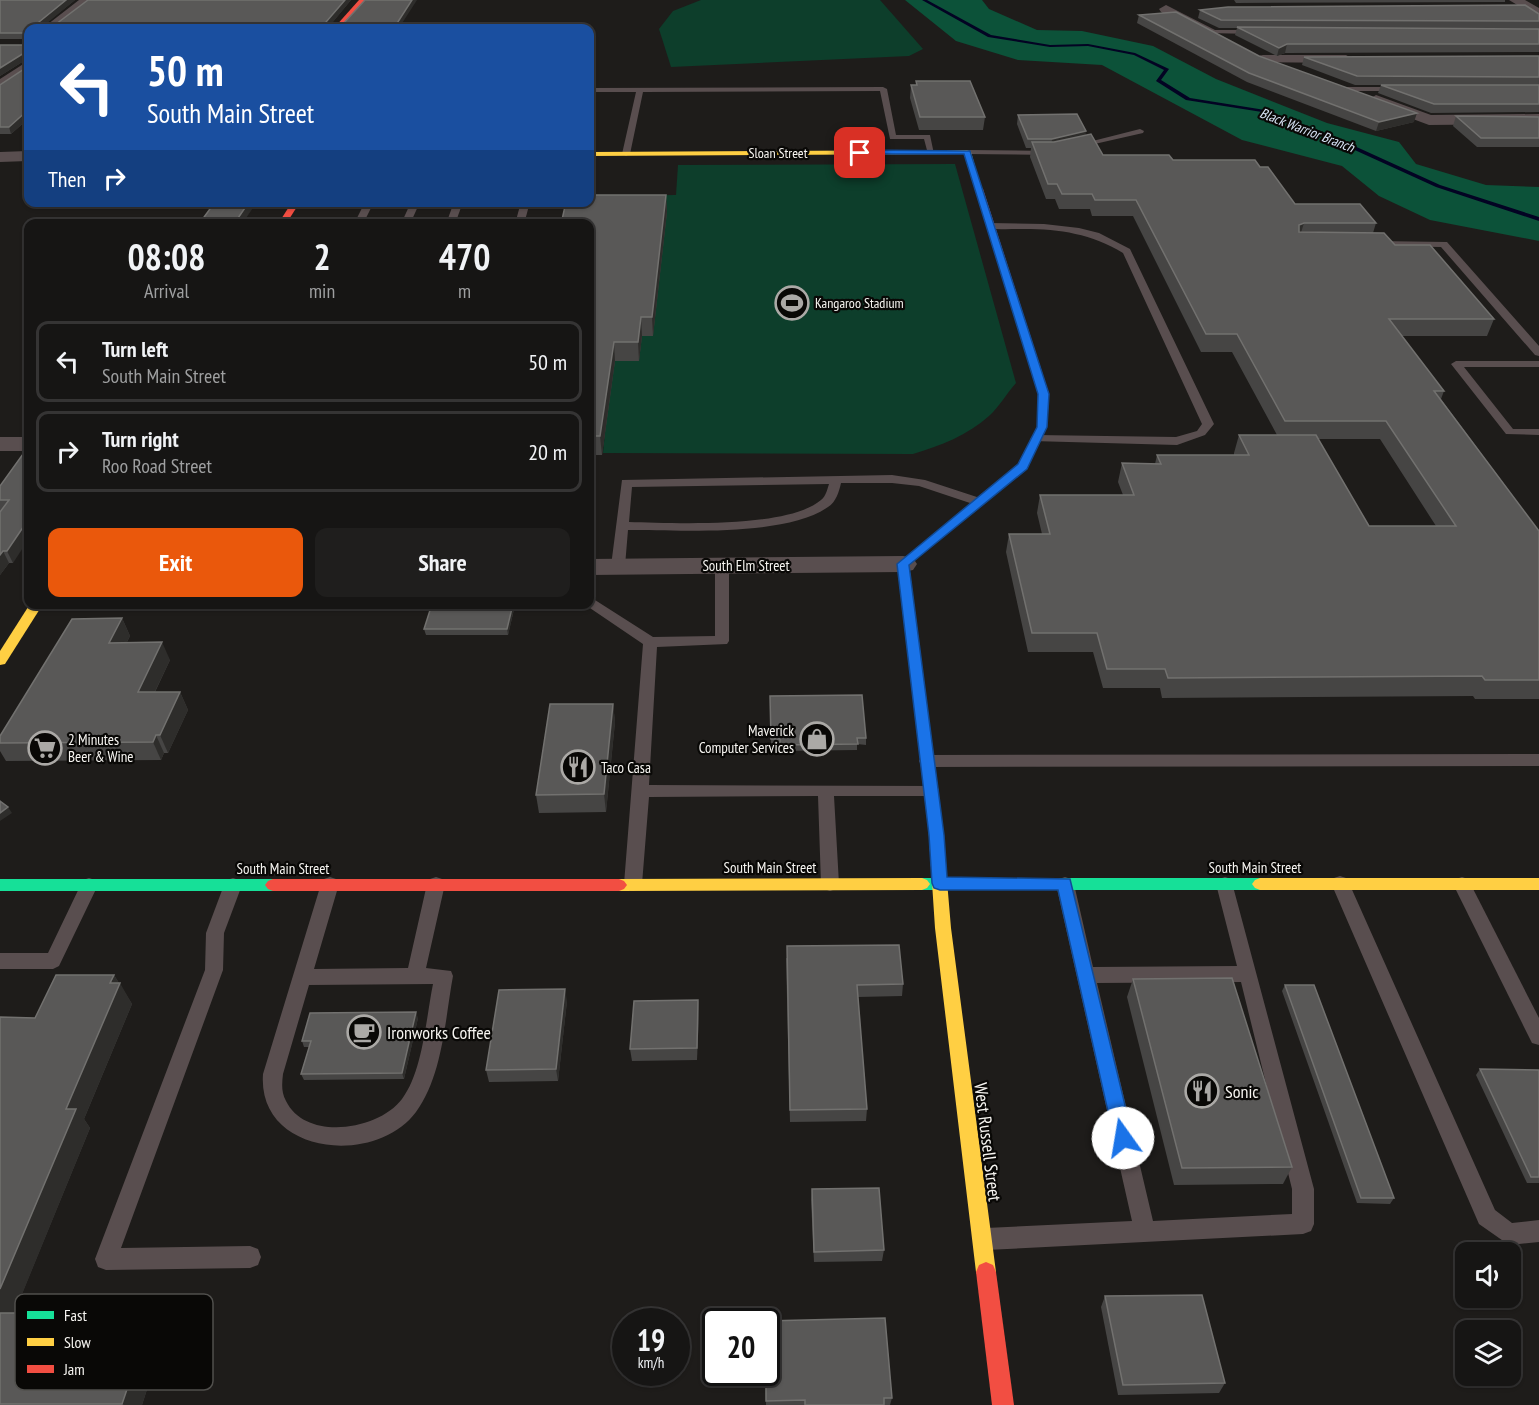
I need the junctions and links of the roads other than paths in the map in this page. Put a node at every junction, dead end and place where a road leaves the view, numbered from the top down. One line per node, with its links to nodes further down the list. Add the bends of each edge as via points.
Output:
1 (87, 0): 6 (street)
2 (362, 0): 7 (street)
3 (1510, 4): 5 (street)
4 (1190, 8): 8 (street, via 1167,9)
5 (1534, 11)
6 (55, 24)
7 (341, 24)
8 (1209, 32): 9 (lane); 10 (street)
9 (1268, 32)
10 (1252, 54): 11 (street); 13 (street)
11 (1366, 59)
12 (24, 67): 14 (street)
13 (1303, 74)
14 (0, 86)
15 (1338, 87): 16 (lane); 19 (street, via 1429,120)
16 (1412, 89)
17 (594, 90): 18 (lane)
18 (640, 90): 21 (lane, via 883,89 893,137 927,137); 24 (lane)
19 (1539, 119)
20 (1140, 131): 22 (lane, via 1051,153)
21 (931, 152): 22 (street, Sloan Street); 24 (street, Sloan Street)
22 (967, 152): 27 (street)
23 (594, 154): 24 (street, Sloan Street)
24 (626, 154)
25 (24, 156): 26 (street)
26 (0, 157)
27 (990, 226): 32 (street, via 1044,394 1042,427); 32 (lane, via 1080,230 1115,242 1127,251 1208,424 1201,433 1177,441)
28 (1366, 244): 29 (lane, via 1444,244)
29 (1539, 352)
30 (1539, 364): 31 (lane, via 1456,364 1510,432)
31 (1539, 432)
32 (1036, 439): 36 (street, via 1023,466)
33 (0, 444): 34 (street)
34 (24, 444)
35 (836, 480): 36 (lane, via 921,483); 37 (lane, via 833,495 825,503 793,516 720,525); 37 (lane, via 626,483)
36 (979, 502): 38 (street)
37 (622, 526): 40 (lane)
38 (903, 564): 39 (street, South Elm Street); 47 (street, West Russell Street)
39 (722, 565): 40 (street, South Elm Street); 44 (lane, via 722,641)
40 (618, 566): 41 (street, South Elm Street)
41 (594, 567)
42 (594, 606): 44 (lane)
43 (34, 609): 45 (street)
44 (650, 642): 50 (lane)
45 (0, 661)
46 (1539, 760): 47 (lane)
47 (927, 761): 49 (street, West Russell Street)
48 (826, 790): 49 (lane); 50 (lane); 56 (lane)
49 (931, 790): 51 (street, West Russell Street)
50 (642, 791): 55 (lane)
51 (940, 883): 56 (street, South Main Street); 57 (street, South Main Street); 72 (street, West Russell Street)
52 (1340, 883): 58 (street, South Main Street); 63 (street, South Main Street); 70 (lane, via 1486,1216 1509,1234)
53 (330, 884): 54 (street, South Main Street); 62 (street, South Main Street); 68 (lane)
54 (436, 884): 55 (street, South Main Street); 67 (lane)
55 (633, 884): 56 (street, South Main Street)
56 (830, 884)
57 (1065, 884): 58 (street, South Main Street); 66 (lane)
58 (1225, 884): 65 (lane)
59 (1539, 884): 63 (street, South Main Street)
60 (0, 885): 61 (street, South Main Street)
61 (89, 885): 62 (street, South Main Street); 64 (lane, via 53,961)
62 (233, 885): 73 (lane, via 215,933 214,970 106,1258)
63 (1462, 885): 69 (lane)
64 (0, 961)
65 (1248, 974): 66 (lane); 71 (lane, via 1303,1189 1303,1224)
66 (1086, 975): 71 (lane)
67 (416, 976): 68 (lane); 68 (lane, via 444,976 420,1085 409,1106 390,1123 340,1137 316,1133 293,1123 277,1109 270,1090)
68 (303, 977)
69 (1539, 1037)
70 (1539, 1231)
71 (1145, 1232): 72 (lane)
72 (982, 1239): 74 (street, West Russell Street)
73 (250, 1257)
74 (1003, 1405)

